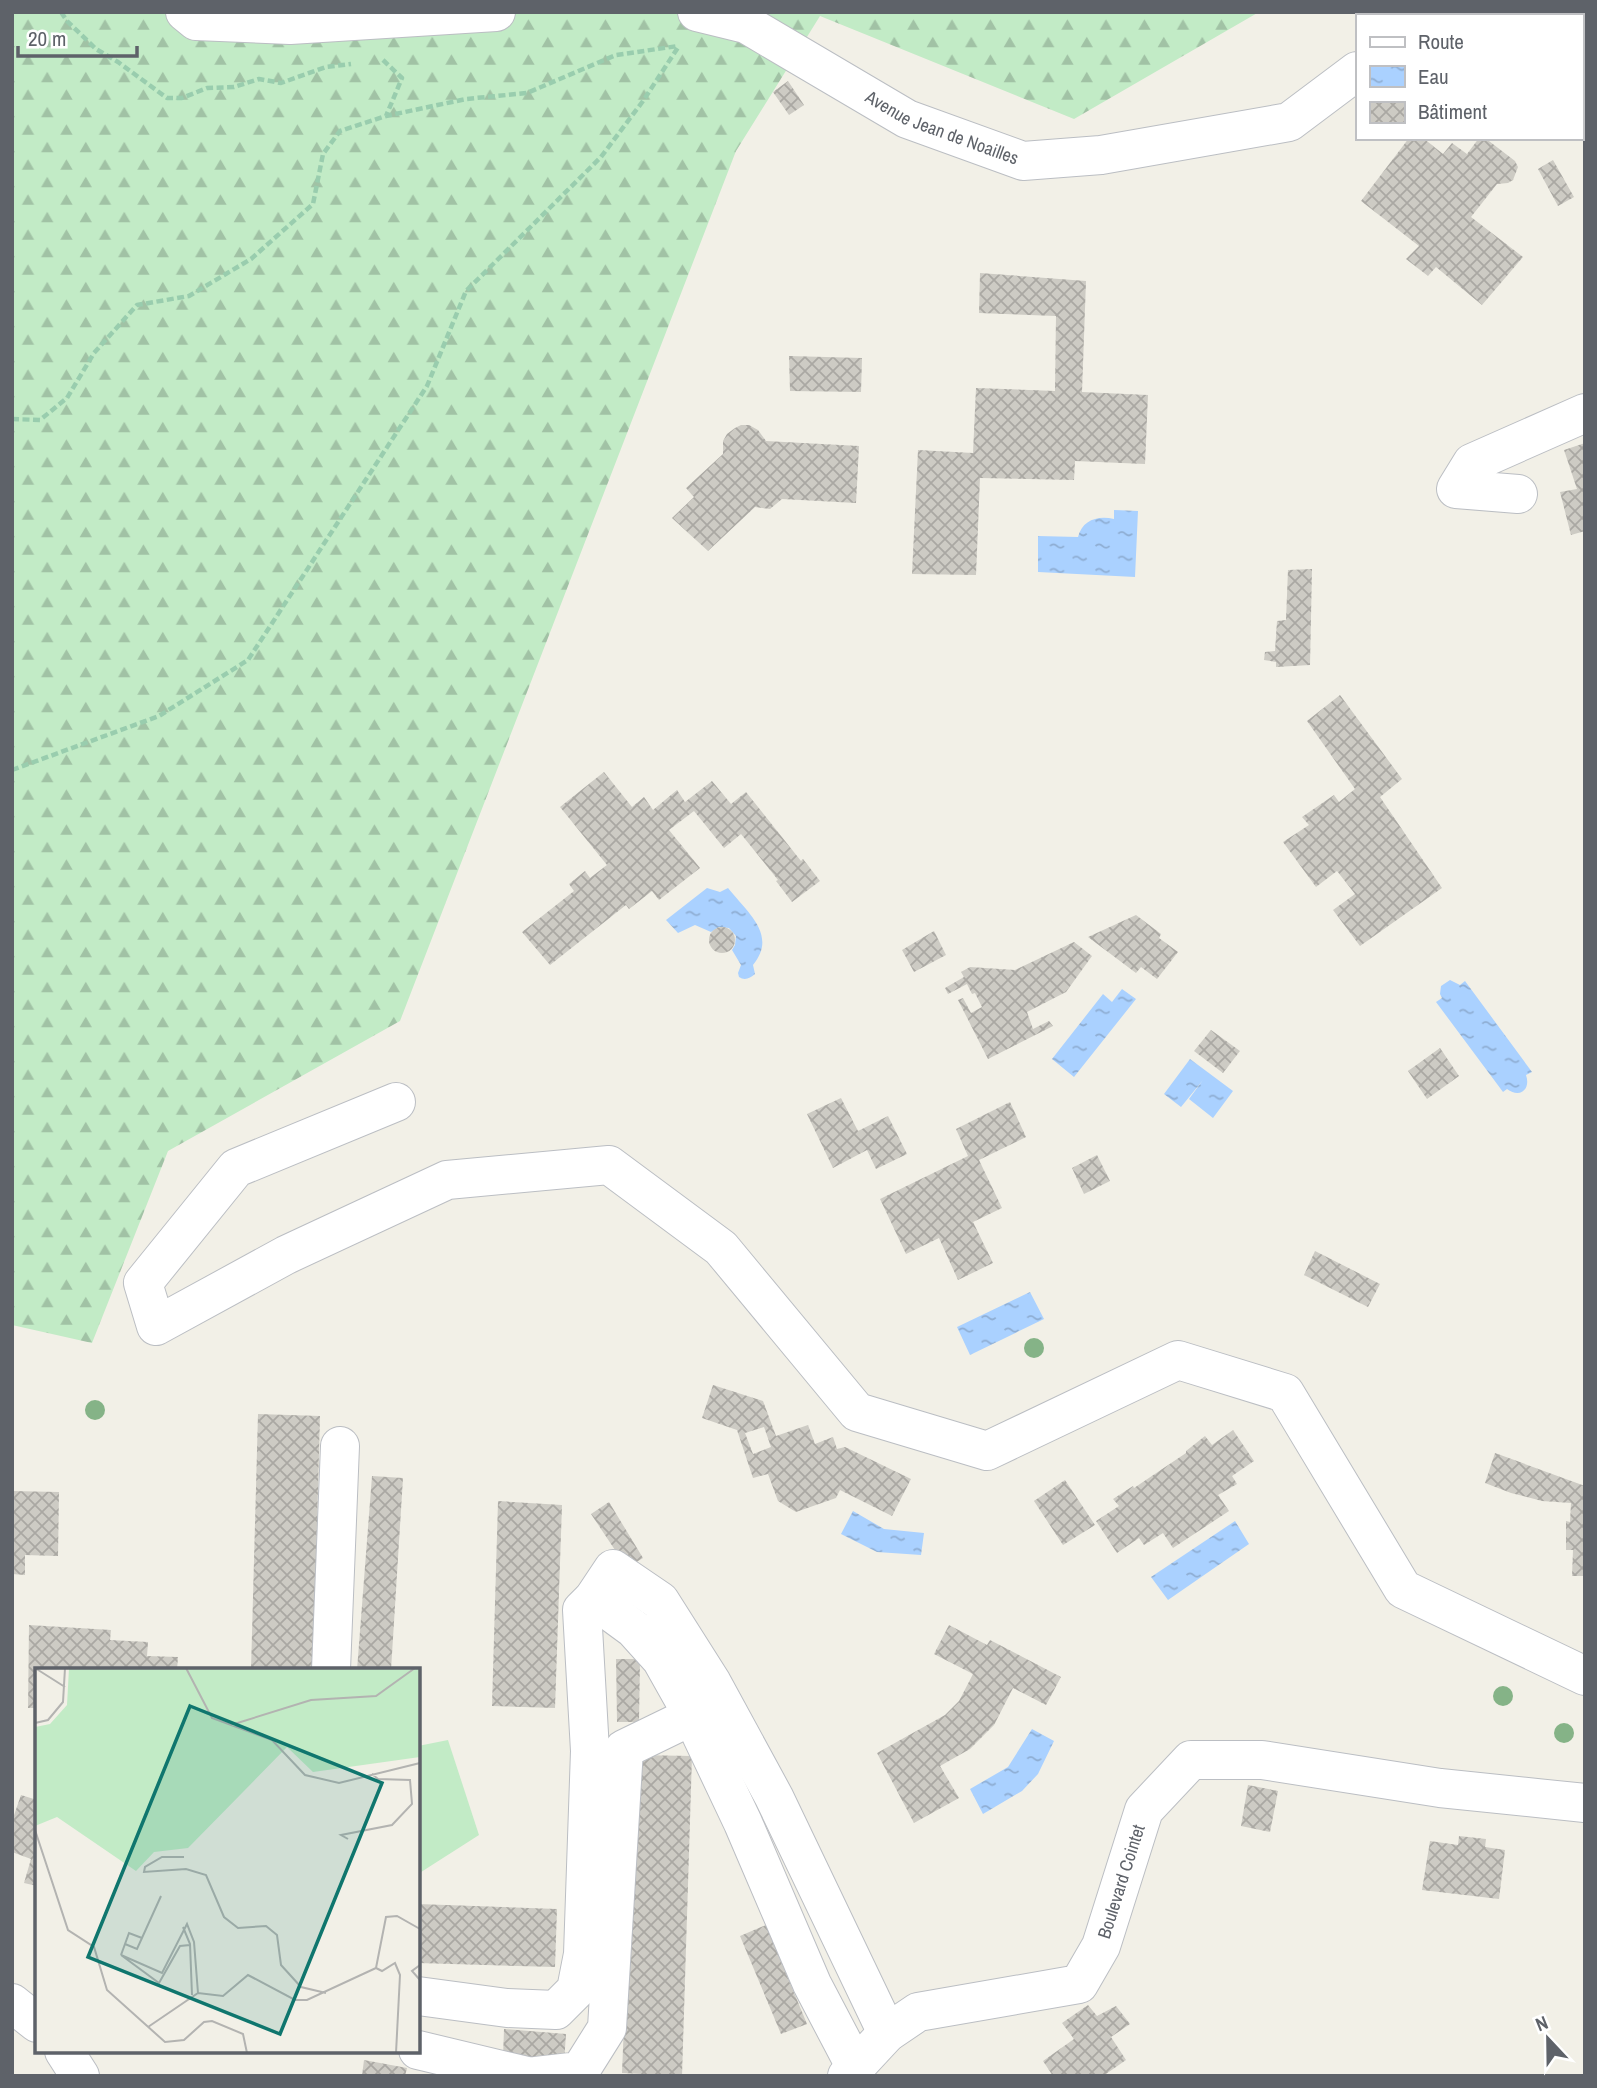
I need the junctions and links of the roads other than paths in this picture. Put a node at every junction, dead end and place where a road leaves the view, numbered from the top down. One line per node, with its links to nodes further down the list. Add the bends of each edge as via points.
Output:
1 (185, 12): 4 (street, via 196,21 290,25)
2 (496, 12): 4 (street)
3 (715, 16): 5 (street, Avenue Jean de Noailles, via 746,23 907,119 1023,161 1101,155 1289,122)
4 (358, 17)
5 (1356, 72)
6 (1585, 413): 7 (street, via 1472,463 1457,489)
7 (1518, 494)
8 (396, 1102): 12 (street, via 236,1168 143,1283 156,1326 286,1255 446,1180 609,1165 721,1248 857,1412 986,1451 1178,1360 1284,1393 1403,1590)
9 (340, 1446): 11 (street)
10 (603, 1584): 13 (street, via 661,1659); 14 (street, via 660,1601 712,1683); 16 (street, via 582,1610 590,1751 583,1954 576,1990 556,2010)
11 (331, 1668)
12 (1585, 1676)
13 (692, 1716): 14 (street); 25 (street, via 624,1749 607,2028 580,2071)
14 (734, 1761): 19 (street); 22 (street, via 812,1984)
15 (1585, 1803): 19 (street, Boulevard Cointet, via 1440,1788 1262,1760 1191,1760 1144,1810 1101,1946 1079,1984 918,2012)
16 (420, 1996)
17 (12, 2003): 18 (street)
18 (35, 2021)
19 (887, 2033): 22 (street, Boulevard Cointet)
20 (420, 2050): 24 (street)
21 (65, 2053): 23 (street)
22 (851, 2071)
23 (80, 2076)
24 (527, 2076)
25 (536, 2076)

